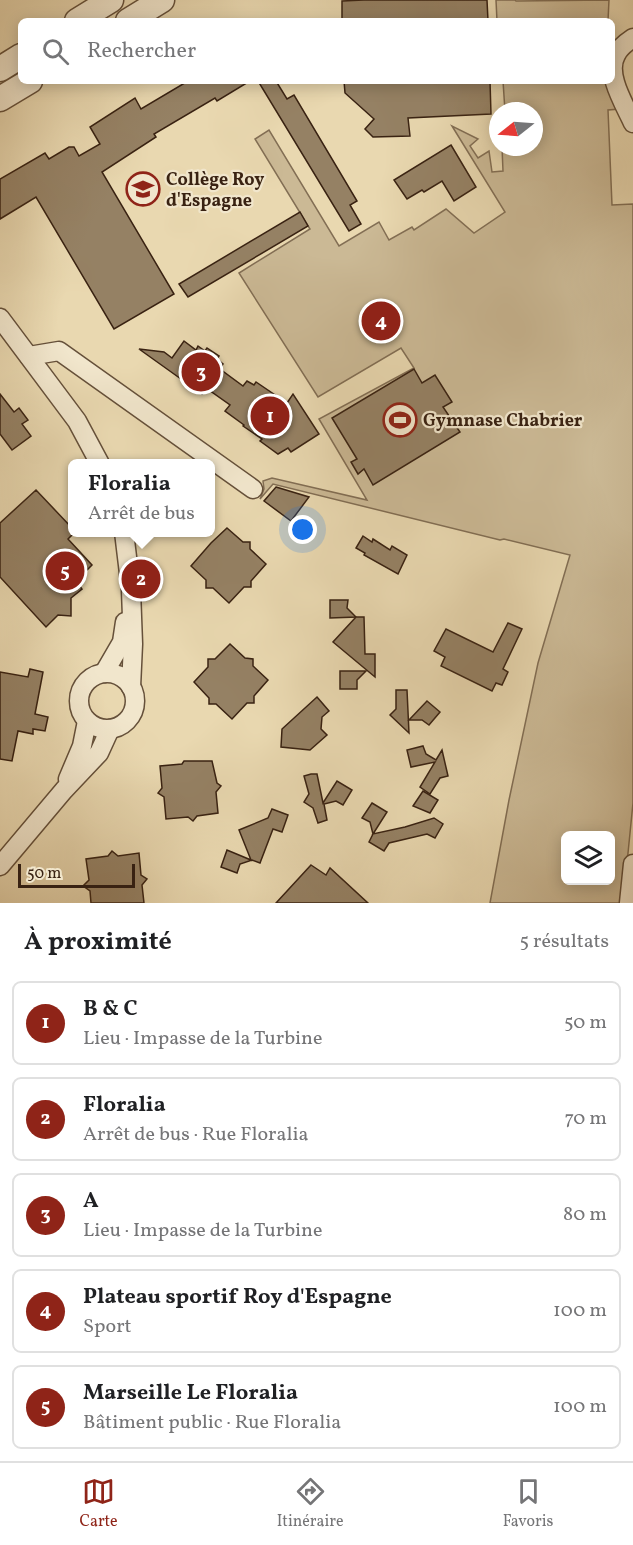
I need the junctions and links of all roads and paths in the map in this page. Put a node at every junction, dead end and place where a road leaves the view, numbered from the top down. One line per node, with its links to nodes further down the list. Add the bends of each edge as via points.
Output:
1 (111, 0): 3 (street)
2 (162, 0): 4 (street)
3 (82, 18)
4 (133, 18)
5 (633, 38): 6 (street)
6 (615, 55)
7 (18, 58): 8 (street)
8 (0, 69)
9 (615, 76): 12 (street)
10 (25, 84): 11 (street)
11 (0, 99)
12 (633, 123)
13 (0, 318): 14 (street)
14 (29, 356): 15 (street, via 77,421); 16 (street, via 59,351)
15 (97, 459)
16 (211, 459)
17 (215, 462): 18 (street)
18 (253, 489)
19 (125, 537): 20 (street)
20 (131, 590): 21 (street, via 122,642); 22 (street)
21 (104, 673): 22 (street, via 115,674); 23 (street, via 90,678 80,693 81,713)
22 (131, 687): 24 (street, via 135,704 132,713)
23 (87, 721): 24 (street); 25 (street, via 82,746)
24 (110, 729): 25 (street, via 99,753)
25 (64, 790): 27 (street)
26 (633, 864): 28 (street)
27 (0, 866)
28 (629, 903)

